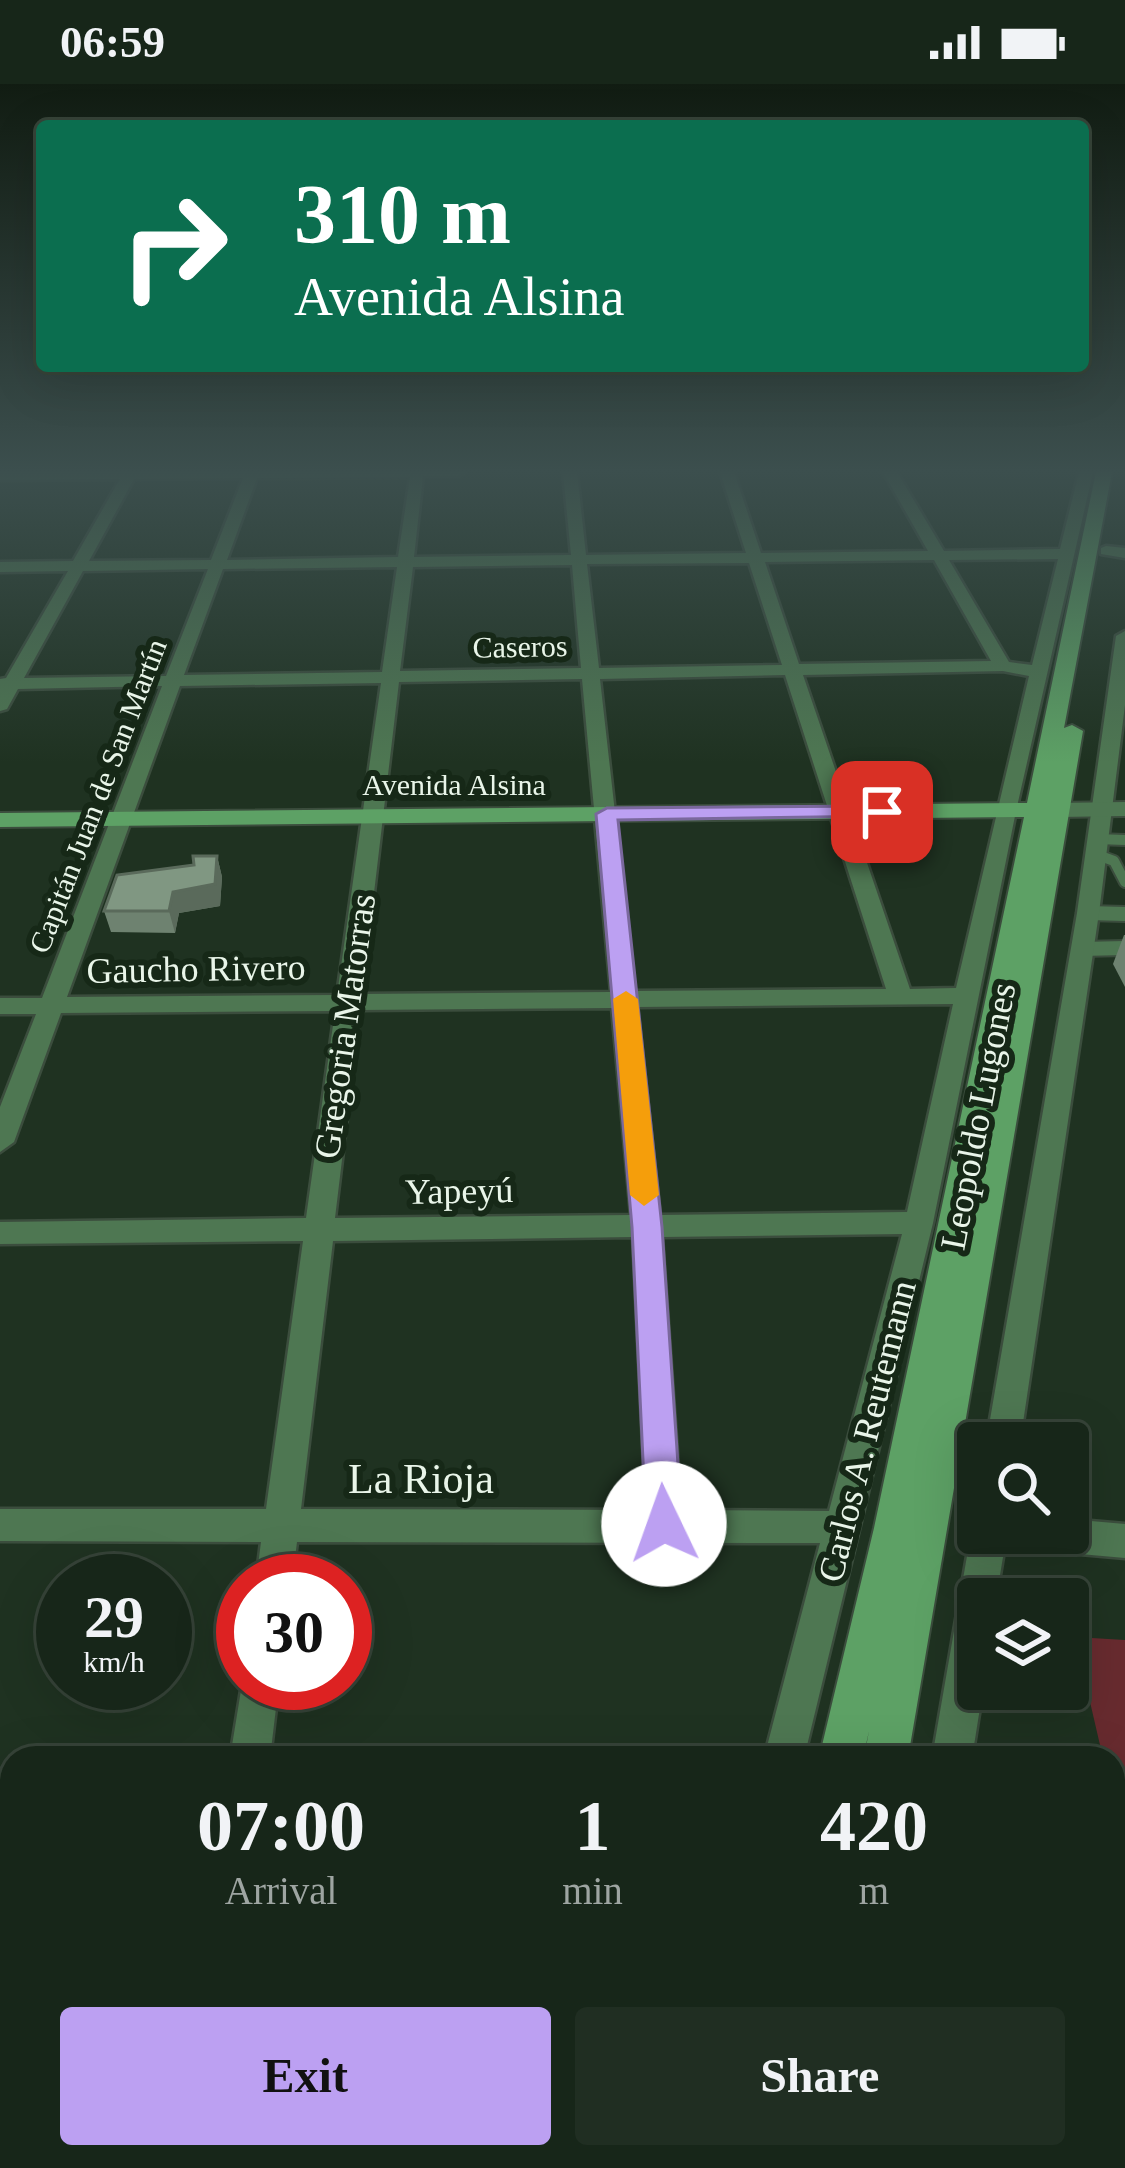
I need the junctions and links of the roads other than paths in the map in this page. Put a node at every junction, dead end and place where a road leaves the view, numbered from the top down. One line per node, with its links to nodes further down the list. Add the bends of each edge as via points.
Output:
1 (77, 569): 17 (street)
2 (214, 569): 16 (street, Capitán Juan de San Martín)
3 (405, 569): 15 (street, Gregoria Matorras)
4 (580, 569): 14 (street)
5 (758, 569): 12 (street)
6 (945, 569): 11 (street)
7 (1063, 569): 13 (street, Carlos A. Reutemann)
8 (1084, 569): 20 (main road, Leopoldo Lugones)
9 (1110, 569): 20 (main road, Leopoldo Lugones)
10 (1125, 636): 19 (street)
11 (1003, 666): 12 (street, Caseros); 13 (street, Caseros)
12 (794, 671): 14 (street, Caseros); 21 (street)
13 (1040, 672): 20 (street, Carlos A. Reutemann)
14 (592, 673): 15 (street, Caseros); 22 (street)
15 (392, 676): 16 (street, Caseros); 23 (street, Gregoria Matorras)
16 (175, 681): 17 (street, Caseros); 24 (street, Capitán Juan de San Martín)
17 (6, 684): 18 (street)
18 (0, 705)
19 (1113, 809): 20 (street, Avenida Alsina); 27 (street)
20 (1032, 810): 21 (main road, Avenida Alsina); 34 (street, Carlos A. Reutemann); 56 (main road, Leopoldo Lugones, via 998,1020); 57 (main road, Leopoldo Lugones)
21 (841, 812): 22 (main road, Avenida Alsina); 33 (street)
22 (607, 814): 23 (main road, Avenida Alsina); 35 (street)
23 (374, 816): 24 (main road, Avenida Alsina); 36 (street, Gregoria Matorras)
24 (119, 819): 25 (main road, Avenida Alsina); 38 (street, Capitán Juan de San Martín)
25 (0, 820)
26 (1125, 840): 27 (lane)
27 (1096, 847): 28 (lane); 29 (street)
28 (1125, 882)
29 (1088, 913): 30 (lane); 32 (street)
30 (1125, 914)
31 (1125, 948): 32 (lane)
32 (1081, 949): 44 (street)
33 (900, 996): 34 (street, Gaucho Rivero); 35 (street, Gaucho Rivero)
34 (969, 996): 40 (street, Carlos A. Reutemann)
35 (626, 999): 36 (street, Gaucho Rivero); 41 (street)
36 (346, 1002): 38 (street, Gaucho Rivero); 42 (street, Gregoria Matorras)
37 (0, 1006): 38 (street, Gaucho Rivero)
38 (50, 1006): 39 (street, Capitán Juan de San Martín)
39 (0, 1142)
40 (919, 1223): 41 (street, Yapeyú); 48 (street, Carlos A. Reutemann)
41 (647, 1227): 42 (street, Yapeyú); 46 (street)
42 (317, 1231): 43 (street, Yapeyú); 45 (street, Gregoria Matorras)
43 (0, 1232)
44 (1006, 1422)
45 (282, 1523): 46 (street, La Rioja); 47 (street, La Rioja); 51 (street, Gregoria Matorras)
46 (664, 1524): 48 (street, La Rioja)
47 (0, 1525)
48 (842, 1527): 55 (street, Carlos A. Reutemann)
49 (1089, 1537): 50 (street)
50 (1125, 1540)
51 (278, 1554)
52 (256, 1710): 54 (street)
53 (960, 1710): 58 (street)
54 (252, 1746)
55 (787, 1746)
56 (844, 1746)
57 (888, 1746)
58 (954, 1746)

